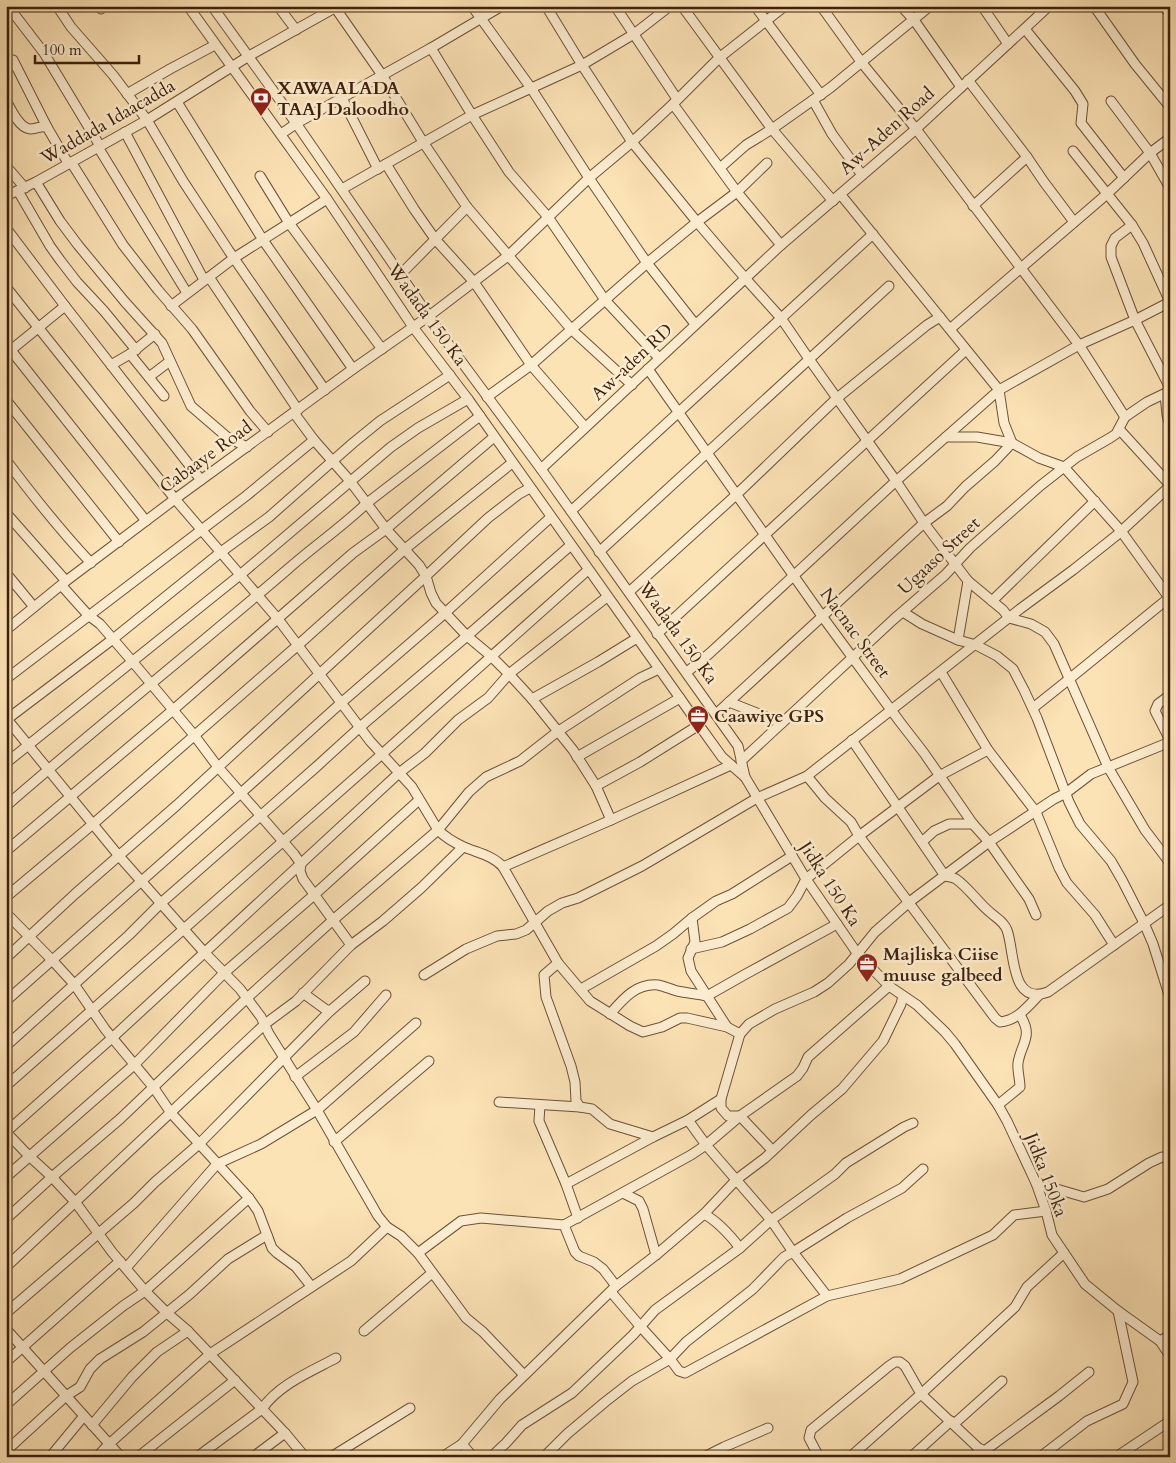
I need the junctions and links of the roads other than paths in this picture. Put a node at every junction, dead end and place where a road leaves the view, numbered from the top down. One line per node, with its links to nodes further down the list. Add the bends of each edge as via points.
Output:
1 (8, 6): 61 (street, via 44,53)
2 (57, 6): 42 (street)
3 (188, 6): 31 (street, Wadada 150 Ka)
4 (226, 6): 22 (street)
5 (278, 6): 28 (street)
6 (472, 6): 24 (street)
7 (502, 6): 24 (street)
8 (546, 6): 37 (street)
9 (615, 6): 29 (street)
10 (670, 6): 29 (street)
11 (682, 6): 34 (street)
12 (755, 6): 26 (street)
13 (786, 6): 26 (street, Cabaaye Road)
14 (821, 6): 36 (street)
15 (901, 6): 25 (street)
16 (930, 6): 25 (street)
17 (982, 6): 30 (street)
18 (1049, 6): 27 (street, Aw-Aden Road)
19 (1094, 6): 49 (street)
20 (1163, 6): 23 (street)
21 (335, 7): 28 (street, Waddada Idaacadda); 39 (street)
22 (215, 10): 33 (street, Wadada 150 Ka)
23 (1170, 13)
24 (481, 18): 32 (street); 41 (street)
25 (914, 20): 36 (street); 40 (street)
26 (766, 21): 34 (street, Cabaaye Road); 44 (street)
27 (1025, 29): 30 (street, Aw-Aden Road); 73 (street, via 1075,91 1082,104 1081,123)
28 (296, 30): 33 (street, Waddada Idaacadda)
29 (634, 34): 37 (street); 46 (street)
30 (1008, 44): 40 (street, Aw-Aden Road)
31 (215, 45): 38 (street, Wadada 150 Ka); 42 (street)
32 (430, 48): 39 (street); 50 (street)
33 (249, 56): 38 (street, Waddada Idaacadda); 52 (street, Wadada 150 Ka)
34 (719, 58): 46 (street, Cabaaye Road); 54 (street)
35 (13, 60): 53 (street)
36 (862, 63): 44 (street); 55 (street)
37 (582, 65): 41 (street); 60 (street)
38 (231, 67): 48 (street, Waddada Idaacadda); 57 (street, Wadada 150 Ka)
39 (382, 75): 43 (street); 59 (street)
40 (964, 84): 55 (street, Aw-Aden Road); 64 (street)
41 (531, 88): 50 (street); 72 (street)
42 (128, 94): 51 (street)
43 (342, 98): 52 (street); 68 (street)
44 (817, 98): 54 (street); 70 (street, via 832,134)
45 (6, 100): 53 (street, via 14,116 26,128)
46 (675, 101): 60 (street, Cabaaye Road); 69 (street)
47 (1111, 101): 63 (street)
48 (177, 102): 51 (street, Waddada Idaacadda); 94 (street)
49 (1170, 107)
50 (472, 115): 59 (street); 86 (street, via 509,172)
51 (147, 120): 56 (street, Waddada Idaacadda); 97 (street)
52 (297, 123): 57 (street); 77 (street, Wadada 150 Ka)
53 (47, 127): 65 (street)
54 (772, 129): 69 (street, via 746,145); 83 (street)
55 (916, 129): 70 (street, Aw-Aden Road); 84 (street)
56 (125, 132): 61 (street, Waddada Idaacadda); 101 (street)
57 (281, 134): 82 (street, Wadada 150 Ka)
58 (1170, 138): 63 (street)
59 (423, 142): 68 (street); 85 (street)
60 (632, 142): 72 (street, Cabaaye Road); 87 (street)
61 (99, 146): 65 (street, Waddada Idaacadda); 106 (street)
62 (1073, 151): 80 (street)
63 (1150, 153): 73 (street); 75 (street)
64 (1027, 157): 84 (street); 88 (street)
65 (69, 162): 74 (street, Waddada Idaacadda); 109 (street, via 123,245)
66 (767, 163): 78 (street)
67 (6, 166): 76 (street)
68 (382, 166): 77 (street); 93 (street)
69 (720, 168): 78 (street)
70 (862, 175): 79 (street, Aw-Aden Road)
71 (260, 176): 89 (street)
72 (589, 178): 86 (street, Cabaaye Road); 98 (street)
73 (1124, 178): 80 (street)
74 (36, 182): 76 (street, Waddada Idaacadda); 119 (street, via 78,245)
75 (1170, 188)
76 (21, 189): 81 (street, Waddada Idaacadda); 124 (street, via 55,253)
77 (342, 189): 100 (street, Wadada 150 Ka)
78 (737, 192): 87 (street); 95 (street)
79 (841, 194): 83 (street, Aw-Aden Road); 92 (street)
80 (1107, 194): 88 (street); 90 (street)
81 (6, 196)
82 (327, 199): 89 (street); 115 (street, Wadada 150 Ka)
83 (833, 201): 95 (street, Aw-Aden Road)
84 (973, 206): 99 (street)
85 (467, 207): 93 (street); 96 (street)
86 (548, 217): 96 (street, Cabaaye Road); 107 (street)
87 (697, 222): 98 (street); 102 (street)
88 (1074, 222): 99 (street)
89 (289, 223): 94 (street); 122 (street)
90 (1132, 225): 113 (street, via 1110,246 1111,257); 113 (street, via 1144,243 1170,302)
91 (6, 228): 108 (street)
92 (873, 234): 111 (street); 112 (street)
93 (434, 239): 100 (street); 103 (street)
94 (263, 240): 97 (street); 130 (street)
95 (781, 246): 102 (street, Aw-Aden Road)
96 (509, 255): 103 (street, Cabaaye Road); 117 (street)
97 (234, 258): 101 (street); 135 (street)
98 (648, 263): 107 (street); 114 (street)
99 (1020, 269): 118 (street); 120 (street)
100 (400, 275): 110 (street, Wadada 150 Ka)
101 (207, 278): 106 (street); 143 (street)
102 (745, 278): 112 (street); 114 (street, Aw-aden RD)
103 (474, 282): 110 (street, Cabaaye Road); 129 (street)
104 (889, 286): 126 (street)
105 (6, 287): 116 (street)
106 (187, 293): 109 (street)
107 (604, 300): 117 (street); 125 (street)
108 (65, 306): 116 (street); 128 (street)
109 (171, 306): 150 (street)
110 (429, 316): 115 (street, Cabaaye Road); 139 (street, Wadada 150 Ka)
111 (940, 317): 118 (street); 141 (street)
112 (781, 318): 126 (street); 144 (street)
113 (1135, 320): 120 (street); 137 (street)
114 (695, 324): 125 (street, Aw-aden RD)
115 (413, 327): 122 (street, Cabaaye Road); 132 (street, Wadada 150 Ka)
116 (38, 329): 121 (street); 169 (street)
117 (571, 329): 129 (street); 134 (street)
118 (950, 329): 123 (street)
119 (155, 334): 124 (street); 127 (street)
120 (1079, 346): 136 (street); 146 (street)
121 (8, 349): 175 (street)
122 (382, 349): 130 (street, Cabaaye Road)
123 (966, 350): 136 (street); 154 (street)
124 (133, 352): 128 (street); 133 (street)
125 (659, 358): 131 (street, Aw-aden RD)
126 (809, 360): 141 (street); 157 (street)
127 (170, 361): 133 (street); 156 (street, via 191,406 227,437)
128 (111, 365): 163 (street)
129 (531, 365): 139 (street); 148 (street)
130 (353, 369): 135 (street, Cabaaye Road)
131 (648, 369): 134 (street, Aw-aden RD); 144 (street, Nacnac Street)
132 (450, 374): 140 (street, Wadada 150 Ka); 159 (street, via 380,421)
133 (148, 377): 138 (street)
134 (632, 385): 148 (street, Aw-aden RD)
135 (325, 390): 143 (street, Cabaaye Road)
136 (999, 390): 152 (street); 155 (street, via 1004,423)
137 (1168, 391): 146 (street, Ugaaso Street); 147 (street)
138 (164, 396)
139 (487, 397): 162 (street, Wadada 150 Ka)
140 (468, 399): 145 (street, Wadada 150 Ka); 164 (street, via 418,428)
141 (836, 399): 154 (street); 168 (street)
142 (6, 400): 181 (street)
143 (296, 412): 150 (street, Cabaaye Road); 153 (street)
144 (679, 412): 157 (street, Nacnac Street); 172 (street)
145 (480, 416): 151 (street, Wadada 150 Ka); 171 (street)
146 (1125, 417): 149 (street, Ugaaso Street)
147 (1170, 426)
148 (585, 427): 162 (street, Aw-aden RD)
149 (1119, 429): 161 (street, Ugaaso Street); 166 (street)
150 (268, 432): 156 (street, Cabaaye Road)
151 (494, 437): 160 (street, Wadada 150 Ka); 177 (street)
152 (946, 437): 155 (street, via 977,437); 165 (street)
153 (314, 440): 159 (street); 178 (street)
154 (867, 440): 165 (street); 180 (street)
155 (1012, 443): 161 (street); 176 (street, via 947,506)
156 (247, 447): 163 (street, Cabaaye Road)
157 (707, 454): 168 (street, Nacnac Street); 185 (street)
158 (6, 460): 187 (street, via 44,511)
159 (332, 461): 164 (street); 184 (street, via 269,516)
160 (512, 463): 167 (street, Wadada 150 Ka); 183 (street)
161 (1064, 467): 170 (street); 186 (street, Ugaaso Street)
162 (541, 469): 172 (street, Wadada 150 Ka)
163 (201, 480): 169 (street, Cabaaye Road)
164 (350, 481): 171 (street); 190 (street)
165 (896, 481): 176 (street); 191 (street)
166 (1170, 486): 179 (street)
167 (530, 488): 174 (street, Wadada 150 Ka); 192 (street, via 488,518)
168 (736, 496): 180 (street, Nacnac Street); 195 (street)
169 (175, 499): 175 (street, Cabaaye Road); 178 (street)
170 (1095, 501): 179 (street); 199 (street)
171 (367, 503): 177 (street); 196 (street)
172 (571, 511): 185 (street, Wadada 150 Ka)
173 (6, 513): 194 (street)
174 (551, 517): 182 (street, Wadada 150 Ka); 202 (street)
175 (146, 521): 181 (street, Cabaaye Road)
176 (924, 522): 186 (street); 204 (street)
177 (386, 529): 183 (street); 206 (street)
178 (202, 530): 184 (street); 203 (street)
179 (1121, 531): 198 (street); 205 (street)
180 (764, 535): 191 (street, Nacnac Street); 208 (street)
181 (118, 542): 187 (street, Cabaaye Road)
182 (571, 545): 188 (street, Wadada 150 Ka); 209 (street)
183 (404, 549): 192 (street); 214 (street)
184 (221, 552): 190 (street); 210 (street)
185 (599, 552): 195 (street, Wadada 150 Ka)
186 (955, 562): 193 (street); 201 (street, Ugaaso Street)
187 (91, 563): 194 (street, Cabaaye Road)
188 (588, 570): 197 (street, Wadada 150 Ka); 215 (street)
189 (6, 573): 200 (street)
190 (240, 574): 196 (street); 217 (street)
191 (793, 575): 204 (street, Nacnac Street); 219 (street)
192 (426, 576): 202 (street, via 436,603); 221 (street)
193 (968, 580): 199 (street); 212 (street)
194 (64, 584): 200 (street, Cabaaye Road); 203 (street)
195 (628, 592): 208 (street, Wadada 150 Ka)
196 (258, 596): 206 (street); 225 (street)
197 (607, 597): 211 (street, Wadada 150 Ka); 222 (street)
198 (1169, 598): 224 (street)
199 (992, 601): 205 (street)
200 (34, 607): 207 (street, Cabaaye Road)
201 (903, 612): 212 (street); 216 (street, Ugaaso Street)
202 (445, 613): 209 (street); 230 (street)
203 (88, 615): 210 (street); 223 (street)
204 (822, 616): 216 (street, Nacnac Street); 229 (street)
205 (1009, 618): 213 (street); 224 (street, via 1045,632 1054,644)
206 (278, 619): 214 (street); 233 (street)
207 (7, 627)
208 (657, 634): 219 (street, Wadada 150 Ka)
209 (468, 636): 215 (street); 238 (street)
210 (112, 638): 217 (street); 235 (street)
211 (637, 638): 218 (street, Wadada 150 Ka); 228 (street)
212 (958, 640): 213 (street)
213 (976, 645): 220 (street); 231 (street, via 1013,669)
214 (297, 646): 221 (street); 240 (street)
215 (490, 656): 222 (street); 245 (street)
216 (852, 657): 232 (street, Nacnac Street); 236 (street, Ugaaso Street)
217 (132, 661): 225 (street); 243 (street)
218 (659, 669): 227 (street, Wadada 150 Ka); 239 (street)
219 (686, 672): 234 (street, Wadada 150 Ka)
220 (941, 672): 232 (street); 244 (street)
221 (319, 674): 230 (street); 250 (street)
222 (509, 674): 228 (street); 253 (street, via 488,698 458,720)
223 (6, 679)
224 (1069, 679): 231 (street); 251 (street)
225 (151, 685): 233 (street); 252 (street)
226 (1170, 696): 242 (street, via 1158,704 1155,711)
227 (680, 698): 237 (street, Wadada 150 Ka); 246 (street)
228 (532, 699): 239 (street)
229 (729, 702): 234 (street); 236 (street)
230 (341, 703): 238 (street); 258 (street)
231 (1033, 708): 259 (street)
232 (890, 709): 241 (street); 255 (street, Nacnac Street)
233 (173, 710): 240 (street); 260 (street)
234 (716, 714): 247 (street, Wadada 150 Ka, via 738,746)
235 (6, 719): 243 (street)
236 (782, 723): 247 (street, Ugaaso Street)
237 (700, 726): 249 (street, Wadada 150 Ka); 257 (street)
238 (360, 727): 245 (street); 266 (street)
239 (557, 732): 246 (street); 270 (street, via 520,761 486,777 469,792)
240 (194, 735): 250 (street); 268 (street)
241 (852, 740): 254 (street); 264 (street)
242 (1170, 741): 251 (street)
243 (29, 746): 248 (street); 252 (street)
244 (988, 750): 255 (street); 265 (street)
245 (382, 754): 253 (street); 272 (street)
246 (577, 757): 257 (street)
247 (741, 761): 256 (street, Wadada 150 Ka)
248 (6, 763)
249 (731, 765): 256 (street, Wadada 150 Ka); 267 (street)
250 (218, 767): 258 (street); 277 (street)
251 (1108, 767): 259 (street, via 1091,774); 279 (street, via 1145,830)
252 (48, 770): 260 (street); 263 (street)
253 (399, 773): 262 (street); 280 (street)
254 (807, 776): 261 (street); 271 (street, via 851,822)
255 (939, 776): 264 (street); 269 (street, Nacnac Street)
256 (745, 777): 261 (street, Jidka 150 Ka)
257 (596, 786): 267 (street)
258 (241, 793): 266 (street); 284 (street)
259 (1066, 794): 265 (street); 295 (street, via 1080,824 1111,861)
260 (70, 797): 268 (street); 276 (street)
261 (757, 798): 278 (street, Jidka 150 Ka); 294 (street, via 642,866 562,903)
262 (419, 800): 270 (street); 285 (street)
263 (6, 806)
264 (898, 808): 271 (street); 273 (street)
265 (1036, 812): 274 (street); 300 (street, via 1067,883)
266 (261, 816): 272 (street); 288 (street)
267 (611, 820): 281 (street)
268 (92, 824): 277 (street); 286 (street)
269 (973, 824): 273 (street, via 949,824); 274 (street, Nacnac Street)
270 (438, 830): 275 (street); 293 (street)
271 (859, 836): 283 (street); 287 (street)
272 (283, 840): 280 (street); 297 (street)
273 (922, 842): 282 (street)
274 (989, 842): 282 (street); 291 (street, Nacnac Street, via 1029,899)
275 (463, 847): 281 (street, via 498,860); 299 (street, via 421,888)
276 (6, 851)
277 (119, 856): 284 (street); 298 (street)
278 (792, 856): 283 (street, Jidka 150 Ka); 292 (street)
279 (1170, 863)
280 (301, 864): 285 (street, via 303,879); 302 (street)
281 (503, 866): 294 (street)
282 (945, 876): 287 (street); 317 (street, via 955,879 1002,921 1007,929 1019,984 1026,992)
283 (806, 879): 296 (street, Jidka 150 Ka); 301 (street, via 788,908 722,942)
284 (142, 881): 288 (street); 305 (street)
285 (314, 895): 293 (street); 307 (street)
286 (6, 897)
287 (908, 902): 303 (street); 324 (street, via 995,1018 1000,1022)
288 (161, 903): 297 (street); 310 (street)
289 (1170, 906): 295 (street)
290 (6, 913): 298 (street)
291 (1036, 915)
292 (692, 918): 301 (street, via 695,942); 312 (street, via 656,946)
293 (333, 920): 299 (street); 318 (street)
294 (535, 923): 306 (street); 308 (street, via 516,934 498,936 466,949)
295 (1144, 923): 300 (street); 319 (street)
296 (837, 924): 303 (street, Jidka 150 Ka); 315 (street)
297 (184, 929): 302 (street); 321 (street)
298 (30, 937): 304 (street); 305 (street)
299 (351, 945): 313 (street)
300 (1114, 945): 317 (street)
301 (690, 949): 315 (street, via 690,971)
302 (204, 952): 307 (street); 329 (street)
303 (857, 953): 311 (street, Jidka 150 Ka); 328 (street, via 828,984 775,1009 749,1024)
304 (6, 958)
305 (53, 960): 310 (street); 320 (street)
306 (558, 963): 312 (street); 341 (street, via 544,975 546,997 571,1066 576,1101)
307 (224, 973): 318 (street); 333 (street)
308 (424, 975)
309 (365, 981): 322 (street)
310 (74, 984): 321 (street); 330 (street)
311 (889, 986): 316 (street, Jidka 150 Ka); 344 (street, via 808,1057 797,1076)
312 (582, 989): 323 (street, via 590,1001)
313 (303, 993): 322 (street); 325 (street)
314 (386, 995): 334 (street, via 354,1032)
315 (707, 996): 323 (street, via 659,985 646,986 622,999); 327 (street)
316 (903, 996): 340 (street, Jidka 150ka, via 945,1032); 352 (street, via 883,1041 842,1089)
317 (1039, 996): 324 (street)
318 (247, 998): 325 (street); 336 (street)
319 (1170, 998)
320 (6, 1001)
321 (92, 1011): 329 (street); 335 (street)
322 (330, 1011): 331 (street)
323 (610, 1014): 327 (street, via 643,1032 680,1018)
324 (1020, 1015): 340 (street, via 1026,1024 1026,1038 1018,1065 1020,1087)
325 (264, 1024): 331 (street); 343 (street)
326 (416, 1024): 342 (street)
327 (727, 1027): 328 (street)
328 (740, 1034): 337 (street)
329 (112, 1038): 333 (street); 347 (street)
330 (6, 1046)
331 (283, 1057): 334 (street); 350 (street)
332 (429, 1061): 349 (street)
333 (135, 1064): 336 (street); 353 (street)
334 (295, 1077): 342 (street)
335 (6, 1086)
336 (154, 1088): 343 (street); 358 (street)
337 (721, 1099): 344 (street, via 722,1108 728,1116); 345 (street)
338 (499, 1102): 339 (street)
339 (540, 1104): 341 (street); 360 (street, via 539,1121)
340 (998, 1105): 361 (street, Jidka 150ka)
341 (580, 1107): 348 (street, via 592,1109 610,1124)
342 (317, 1110): 349 (street); 355 (street, via 261,1144)
343 (171, 1113): 350 (street); 364 (street)
344 (740, 1116): 351 (street); 352 (street)
345 (688, 1120): 348 (street); 351 (street)
346 (913, 1123): 369 (street, via 846,1163)
347 (7, 1133): 353 (street)
348 (653, 1137): 360 (street)
349 (334, 1142): 371 (street)
350 (199, 1144): 355 (street); 372 (street)
351 (706, 1145): 359 (street); 362 (street)
352 (772, 1150): 359 (street)
353 (29, 1156): 357 (street); 358 (street)
354 (1170, 1158): 361 (street, via 1149,1162 1108,1189 1084,1197)
355 (218, 1164): 363 (street); 379 (street)
356 (923, 1169): 375 (street, via 902,1188)
357 (6, 1177)
358 (52, 1177): 364 (street); 368 (street)
359 (737, 1180): 366 (street); 369 (street)
360 (566, 1184): 367 (street)
361 (1036, 1184): 365 (street, Jidka 150ka)
362 (623, 1192): 367 (street); 378 (street, via 639,1201)
363 (249, 1198): 373 (street, via 258,1210); 384 (street)
364 (76, 1203): 372 (street); 380 (street)
365 (1046, 1211): 377 (street, Jidka 150ka, via 1052,1235); 385 (street, via 1014,1215 993,1235 900,1279)
366 (704, 1214): 374 (street, via 713,1218); 378 (street)
367 (578, 1218): 370 (street)
368 (6, 1219)
369 (771, 1220): 374 (street); 375 (street)
370 (564, 1225): 376 (street, via 481,1218 461,1221); 383 (street, via 575,1252 603,1269)
371 (387, 1227): 376 (street); 382 (street, via 350,1261)
372 (98, 1234): 379 (street); 387 (street)
373 (267, 1235): 382 (street, via 272,1248 296,1267); 388 (street, via 228,1259)
374 (740, 1248): 389 (street, via 655,1310)
375 (794, 1252): 385 (street); 399 (street, via 784,1257 753,1289 686,1342)
376 (418, 1253): 381 (street)
377 (1064, 1253): 386 (street, Jidka 150ka, via 1085,1284); 406 (street, via 1028,1287 1015,1307)
378 (656, 1255): 383 (street)
379 (123, 1264): 384 (street); 395 (street)
380 (6, 1267)
381 (432, 1273): 392 (street); 403 (street, via 466,1318)
382 (311, 1286): 396 (street)
383 (613, 1289): 389 (street); 403 (street)
384 (144, 1290): 388 (street); 401 (street)
385 (827, 1296): 399 (street, via 685,1373 679,1372)
386 (1118, 1311): 394 (street, Jidka 150ka); 438 (street, via 1133,1382 1123,1404 1087,1421)
387 (6, 1313)
388 (167, 1313): 391 (street); 407 (street, via 100,1359 80,1387)
389 (640, 1326): 399 (street); 431 (street, via 572,1393 522,1425)
390 (6, 1329): 395 (street)
391 (188, 1331): 396 (street); 414 (street, via 157,1352)
392 (364, 1331)
393 (1170, 1335): 394 (street)
394 (1160, 1341): 397 (street, Jidka 150ka)
395 (23, 1348): 400 (street); 401 (street)
396 (210, 1354): 404 (street); 417 (street)
397 (1170, 1356)
398 (336, 1358): 410 (street, via 284,1387)
399 (670, 1359): 432 (street, via 619,1391)
400 (6, 1362)
401 (44, 1371): 407 (street); 408 (street)
402 (1089, 1372): 420 (street)
403 (524, 1375): 418 (street)
404 (235, 1380): 410 (street); 424 (street)
405 (1002, 1381): 413 (street)
406 (921, 1394): 413 (street); 434 (street, via 905,1366 895,1362 811,1430 809,1438); 435 (street)
407 (66, 1396): 411 (street); 419 (street)
408 (6, 1405)
409 (410, 1408): 428 (street)
410 (262, 1409): 416 (street); 425 (street)
411 (83, 1417): 414 (street); 421 (street)
412 (1170, 1421): 439 (street)
413 (952, 1422): 420 (street); 436 (street)
414 (92, 1426): 417 (street)
415 (768, 1428): 433 (street)
416 (285, 1433): 426 (street); 427 (street)
417 (109, 1444): 422 (street); 423 (street)
418 (462, 1444): 429 (street); 430 (street)
419 (6, 1451)
420 (984, 1453): 437 (street)
421 (50, 1457)
422 (97, 1457)
423 (120, 1457)
424 (138, 1457)
425 (197, 1457)
426 (253, 1457)
427 (305, 1457)
428 (331, 1457)
429 (442, 1457)
430 (473, 1457)
431 (491, 1457)
432 (544, 1457)
433 (704, 1457)
434 (820, 1457)
435 (850, 1457)
436 (911, 1457)
437 (973, 1457)
438 (1040, 1457)
439 (1116, 1457)

